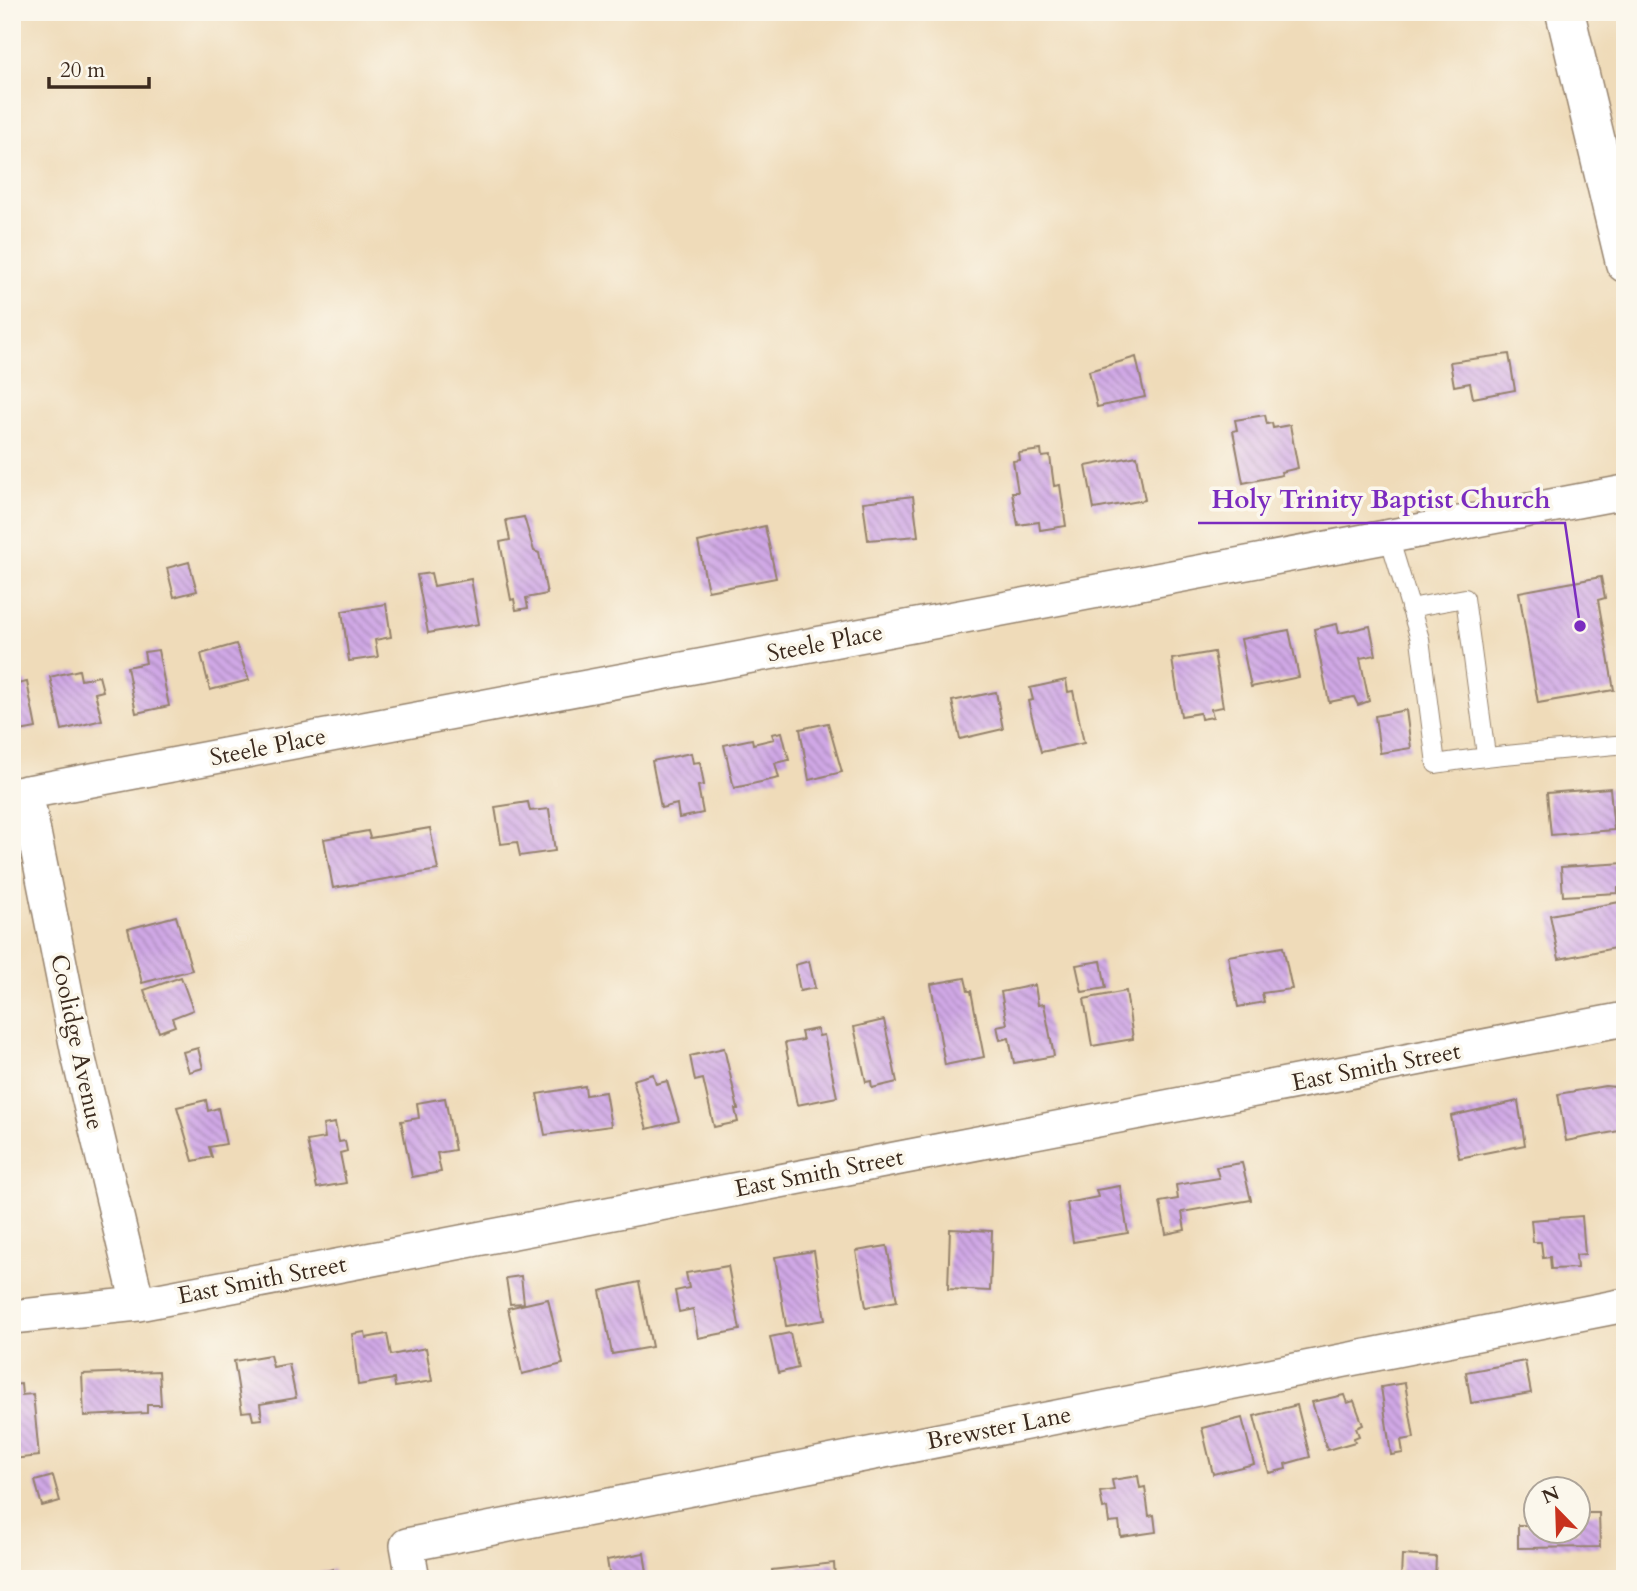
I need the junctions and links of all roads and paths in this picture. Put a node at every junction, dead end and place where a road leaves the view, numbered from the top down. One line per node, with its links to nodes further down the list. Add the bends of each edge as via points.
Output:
1 (1565, 12): 2 (street)
2 (1625, 263)
3 (1625, 492): 4 (street, Steele Place)
4 (1389, 537): 5 (lane); 8 (street, Steele Place)
5 (1410, 607): 7 (lane, via 1420,639 1436,764); 7 (lane, via 1465,598)
6 (1625, 744): 7 (lane)
7 (1486, 755)
8 (19, 794): 10 (street, Coolidge Avenue)
9 (1625, 1019): 10 (street, East Smith Street)
10 (138, 1304): 12 (street, East Smith Street)
11 (1625, 1305): 13 (street, Brewster Lane, via 407,1545)
12 (12, 1317)
13 (413, 1579)

